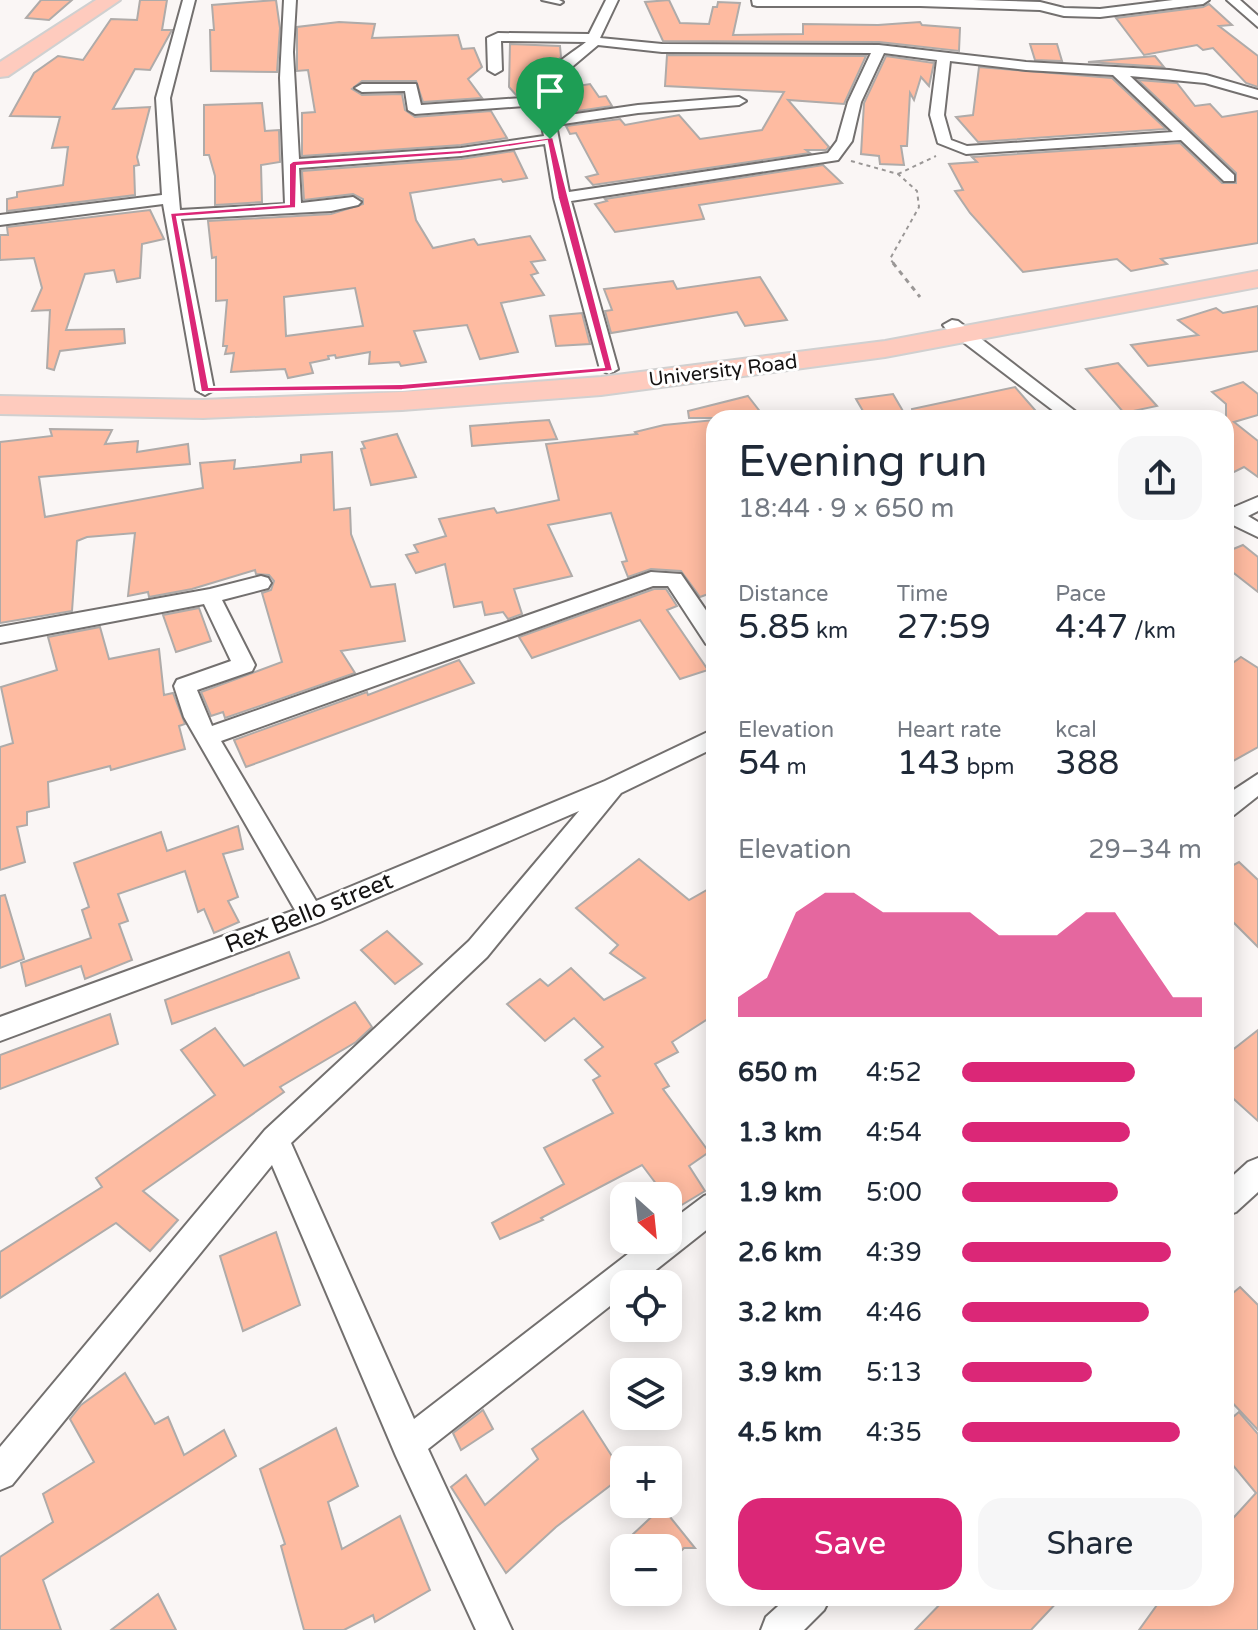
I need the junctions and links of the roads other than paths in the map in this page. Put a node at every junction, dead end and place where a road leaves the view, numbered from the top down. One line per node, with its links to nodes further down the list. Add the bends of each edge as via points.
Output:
1 (110, 0): 16 (main road)
2 (189, 0): 29 (street, via 163,98)
3 (290, 0): 24 (street, via 285,98)
4 (545, 0): 9 (lane)
5 (612, 0): 12 (street)
6 (851, 0): 7 (street, via 1100,13); 10 (street)
7 (1203, 0)
8 (1233, 0): 11 (street)
9 (560, 2)
10 (757, 2)
11 (1258, 23)
12 (594, 39): 13 (street, via 662,48); 15 (street, via 498,37 492,41); 20 (street, via 548,80)
13 (879, 49): 14 (street); 26 (street, via 852,110 847,136 833,157)
14 (944, 57): 17 (street); 23 (street, via 937,115 945,143 954,147)
15 (495, 70)
16 (0, 71)
17 (1117, 71): 19 (street, via 1197,77); 23 (street)
18 (362, 88): 20 (street, via 411,87 415,110)
19 (1258, 94)
20 (546, 100): 22 (street)
21 (739, 101): 22 (street, via 638,109)
22 (549, 130): 24 (street, via 461,152); 26 (street)
23 (1183, 136): 25 (street)
24 (293, 164): 28 (street)
25 (1229, 178)
26 (562, 198): 34 (street)
27 (353, 202): 28 (street)
28 (293, 206): 29 (street)
29 (171, 207): 30 (street); 35 (street)
30 (0, 220)
31 (1258, 268): 33 (main road, University Road)
32 (1258, 279): 33 (main road, University Road)
33 (958, 330): 34 (main road, University Road); 37 (main road, University Road, via 781,364 601,386 203,409); 38 (street)
34 (609, 369): 35 (main road, University Road, via 402,387)
35 (205, 390): 36 (main road, University Road)
36 (0, 391)
37 (0, 405)
38 (1064, 410)
39 (1258, 503): 40 (street)
40 (1234, 513)
41 (1234, 519): 42 (street)
42 (1258, 530)
43 (261, 583): 44 (street)
44 (210, 596): 46 (street); 47 (street, via 244,665 185,686 195,717)
45 (706, 627): 47 (street, via 674,579 651,579)
46 (0, 635)
47 (209, 736): 52 (street)
48 (706, 742): 50 (street, Rex Bello street)
49 (1258, 783): 51 (street)
50 (613, 787): 52 (street, Rex Bello street); 54 (street, via 478,949)
51 (1234, 802)
52 (311, 915): 53 (street, Rex Bello street)
53 (0, 1029)
54 (275, 1139): 58 (street); 59 (street)
55 (1258, 1172): 56 (street)
56 (1234, 1194)
57 (706, 1212): 58 (street)
58 (408, 1444): 61 (street)
59 (0, 1473)
60 (804, 1606): 62 (street)
61 (494, 1630)
62 (779, 1630)

